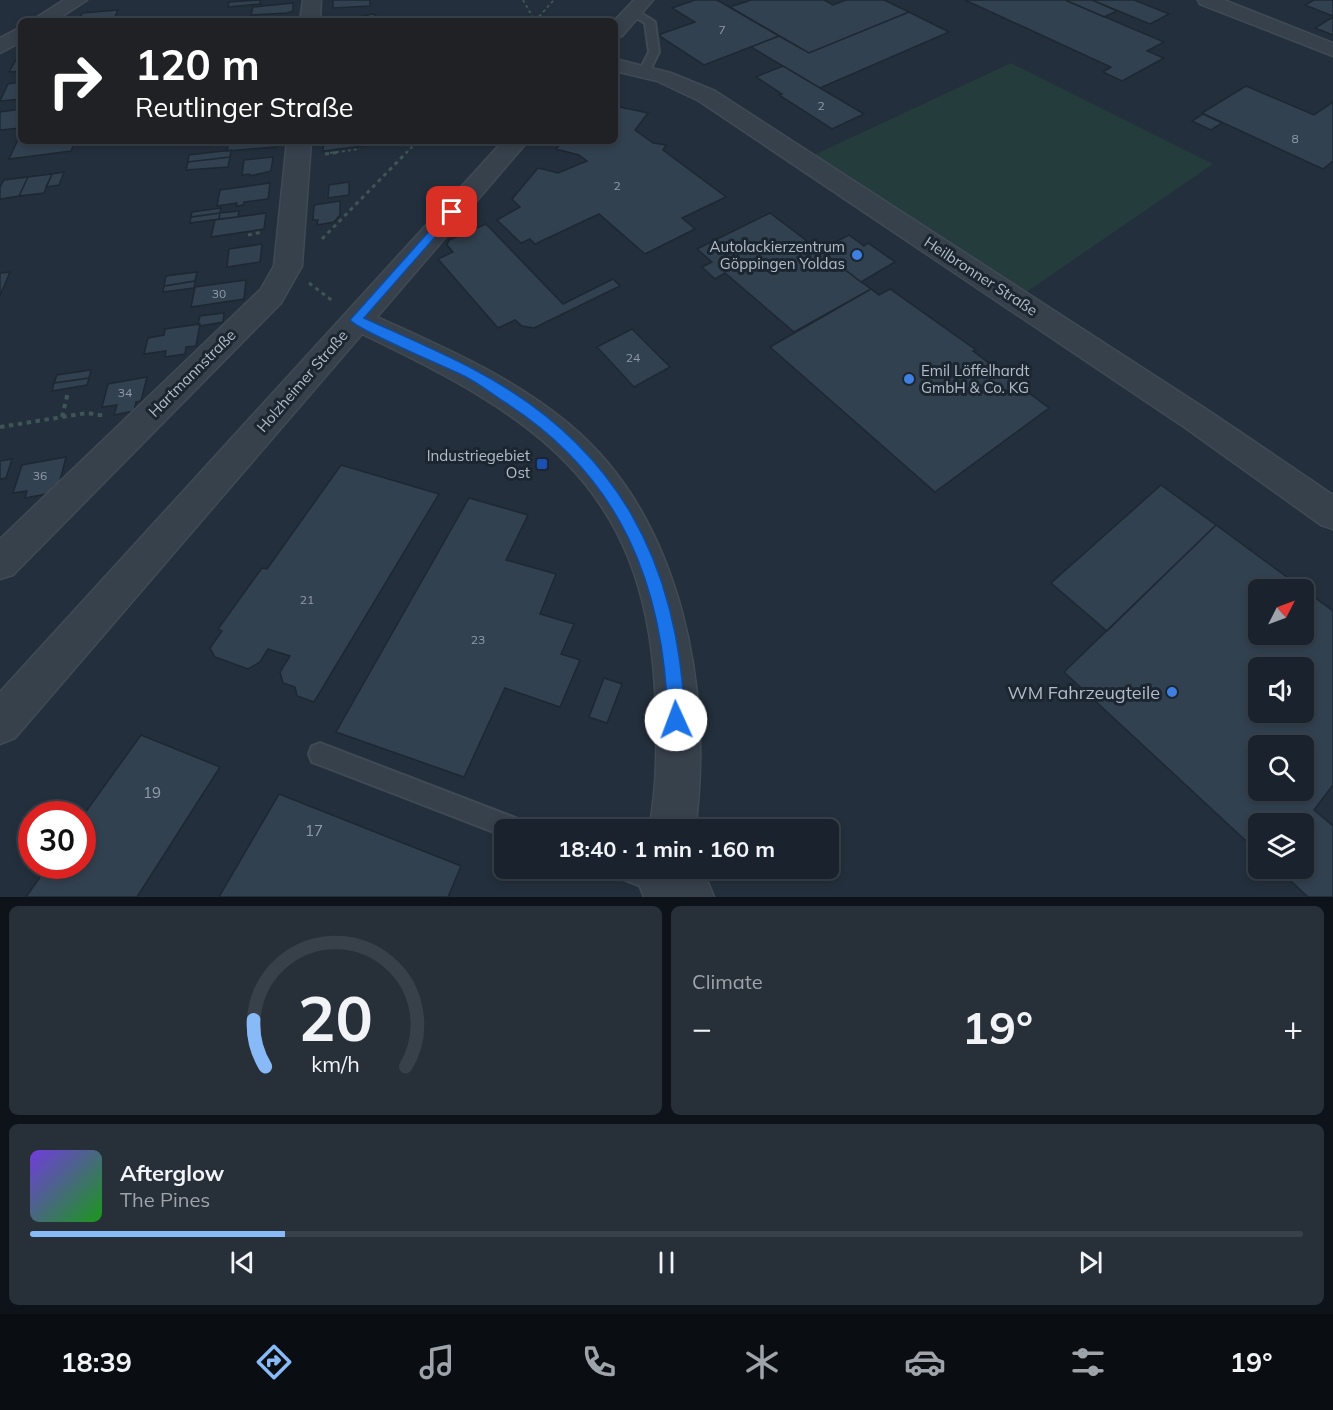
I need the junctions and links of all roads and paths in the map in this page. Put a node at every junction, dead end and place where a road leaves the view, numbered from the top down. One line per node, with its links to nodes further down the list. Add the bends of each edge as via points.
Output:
1 (78, 0): 7 (street)
2 (312, 0): 8 (street)
3 (523, 0): 9 (path)
4 (554, 0): 10 (path)
5 (1207, 0): 14 (street)
6 (639, 6): 11 (street); 16 (lane, via 650,22 654,52)
7 (46, 18)
8 (310, 18)
9 (533, 18)
10 (538, 18)
11 (618, 29)
12 (18, 35): 13 (street)
13 (0, 47)
14 (1333, 50)
15 (618, 66): 16 (street, Heilbronner Straße)
16 (644, 72): 26 (street, Heilbronner Straße, via 707,96 1198,420)
17 (299, 144): 20 (street, Hartmannstraße)
18 (415, 144): 20 (path, via 322,240)
19 (513, 144): 21 (street)
20 (288, 266): 23 (street, Hartmannstraße, via 271,296)
21 (356, 320): 28 (street, Holzheimer Straße); 30 (street, Holzheimer Straße, via 472,374 527,410 560,436 609,490 648,560 663,610 675,686 678,766)
22 (68, 392): 24 (path)
23 (155, 410): 24 (path, via 112,420 104,414); 27 (street, Hartmannstraße)
24 (63, 417): 25 (path)
25 (0, 427)
26 (1333, 514)
27 (0, 563)
28 (0, 723)
29 (320, 754): 31 (lane)
30 (673, 819)
31 (494, 821)

